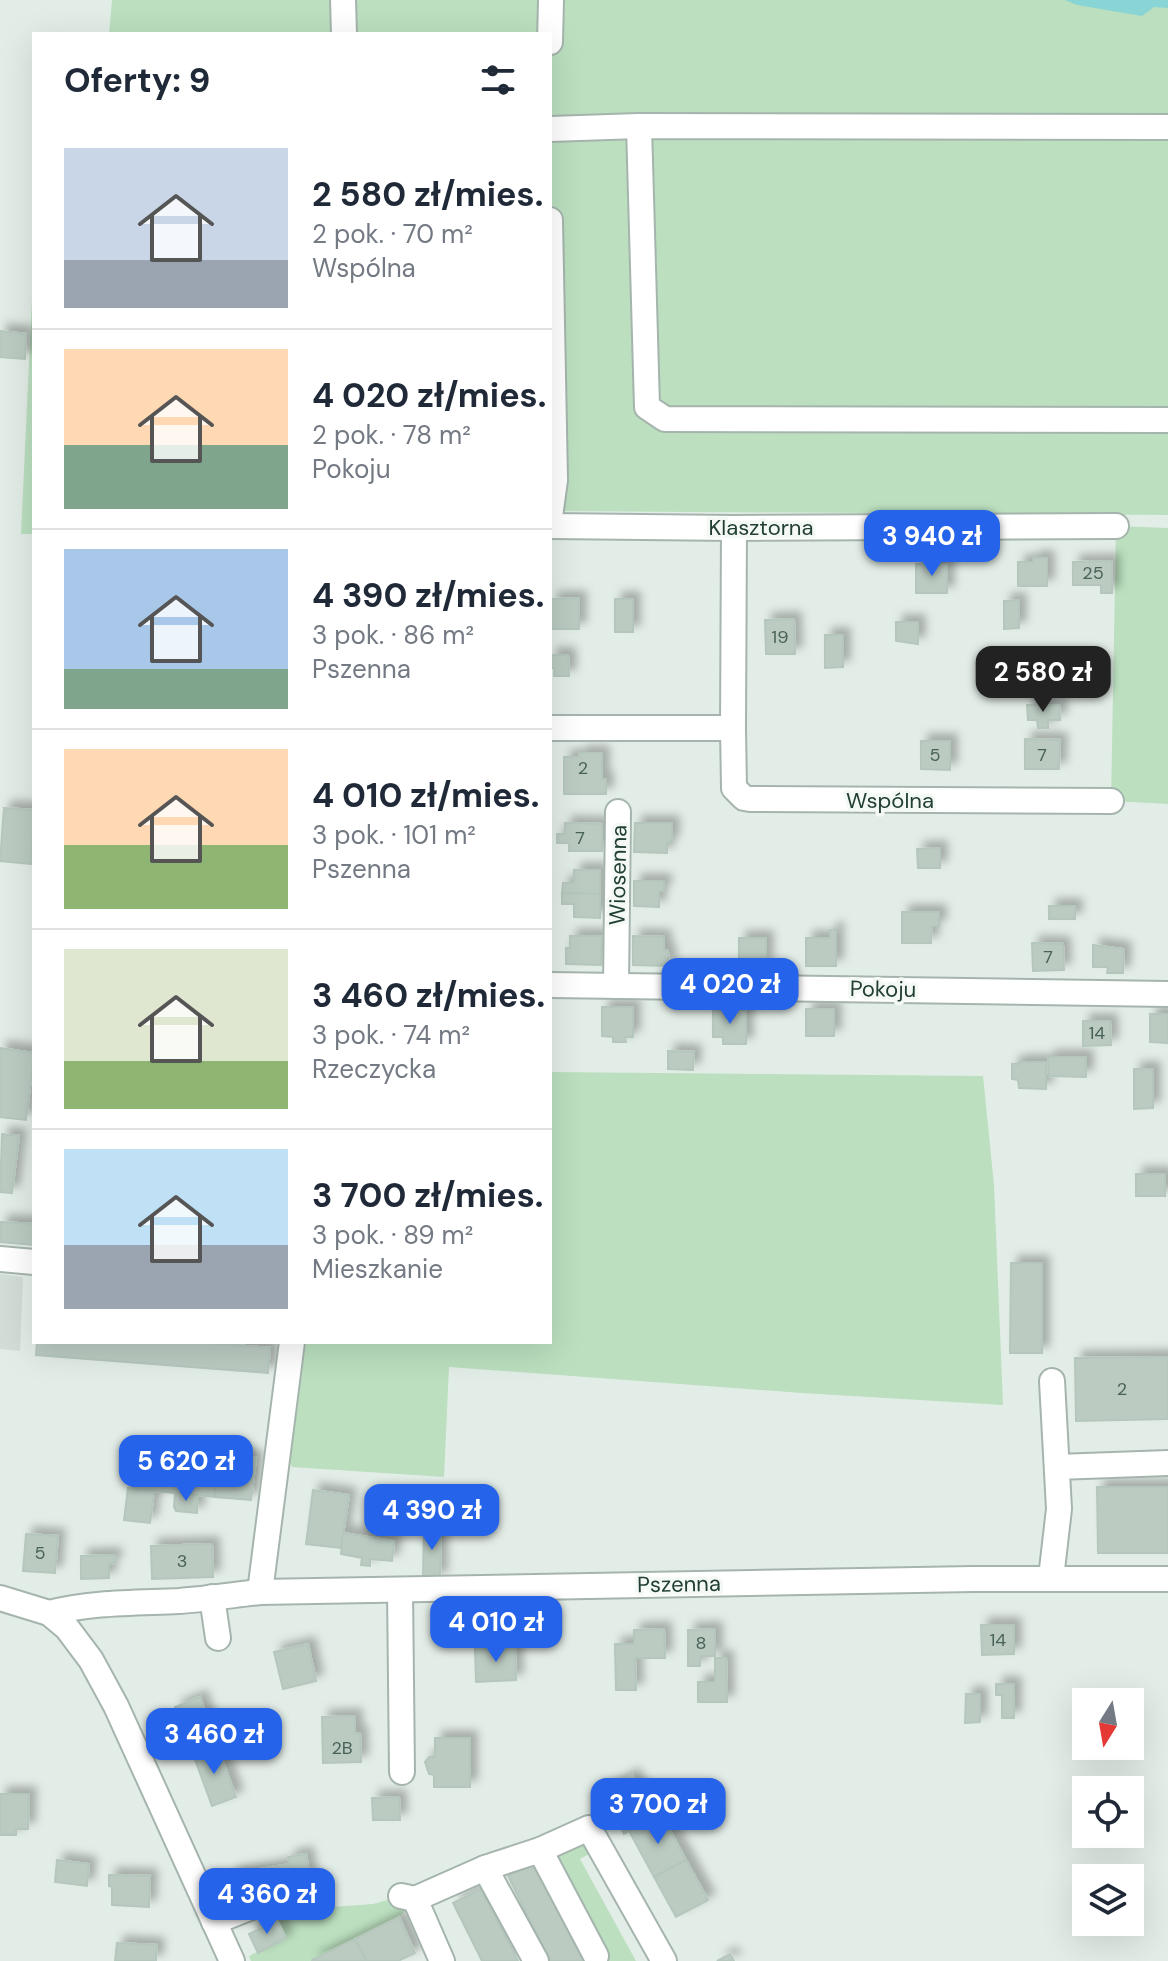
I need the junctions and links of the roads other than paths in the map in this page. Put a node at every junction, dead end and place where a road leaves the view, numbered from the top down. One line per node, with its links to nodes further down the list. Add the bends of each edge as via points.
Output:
1 (343, 0): 3 (street)
2 (551, 0): 4 (street)
3 (344, 32)
4 (550, 32)
5 (639, 126): 6 (street); 7 (street); 9 (street, via 647,407 665,419)
6 (1168, 127)
7 (552, 129)
8 (552, 350): 10 (street)
9 (1168, 420)
10 (552, 502)
11 (552, 526): 13 (street, Klasztorna)
12 (1116, 526): 13 (street, Klasztorna)
13 (734, 528): 15 (street, Wspólna)
14 (552, 728): 15 (street)
15 (733, 728): 16 (street, Wspólna, via 734,788 750,799)
16 (1111, 801)
17 (618, 812): 19 (street, Wiosenna)
18 (552, 985): 19 (street, Pokoju)
19 (616, 986): 20 (street, Pokoju)
20 (1168, 994)
21 (0, 1259): 22 (street)
22 (32, 1262)
23 (292, 1344): 30 (street)
24 (1052, 1381): 26 (street)
25 (1168, 1463): 26 (street)
26 (1057, 1467): 27 (street, via 1059,1509)
27 (1051, 1578): 28 (street, Pszenna); 29 (street, Pszenna)
28 (1168, 1579)
29 (400, 1590): 30 (street, Pszenna); 35 (street)
30 (260, 1592): 31 (street, Pszenna)
31 (212, 1597): 33 (street, Pszenna, via 83,1605); 34 (street)
32 (0, 1598): 33 (street)
33 (49, 1613): 39 (street, via 80,1643 112,1698)
34 (218, 1638)
35 (402, 1772)
36 (540, 1850): 37 (street); 40 (street); 44 (street, via 589,1828)
37 (485, 1868): 42 (street, via 407,1897); 43 (street)
38 (292, 1891): 39 (street)
39 (214, 1922): 41 (street)
40 (596, 1956)
41 (232, 1961)
42 (442, 1961)
43 (536, 1961)
44 (664, 1961)

